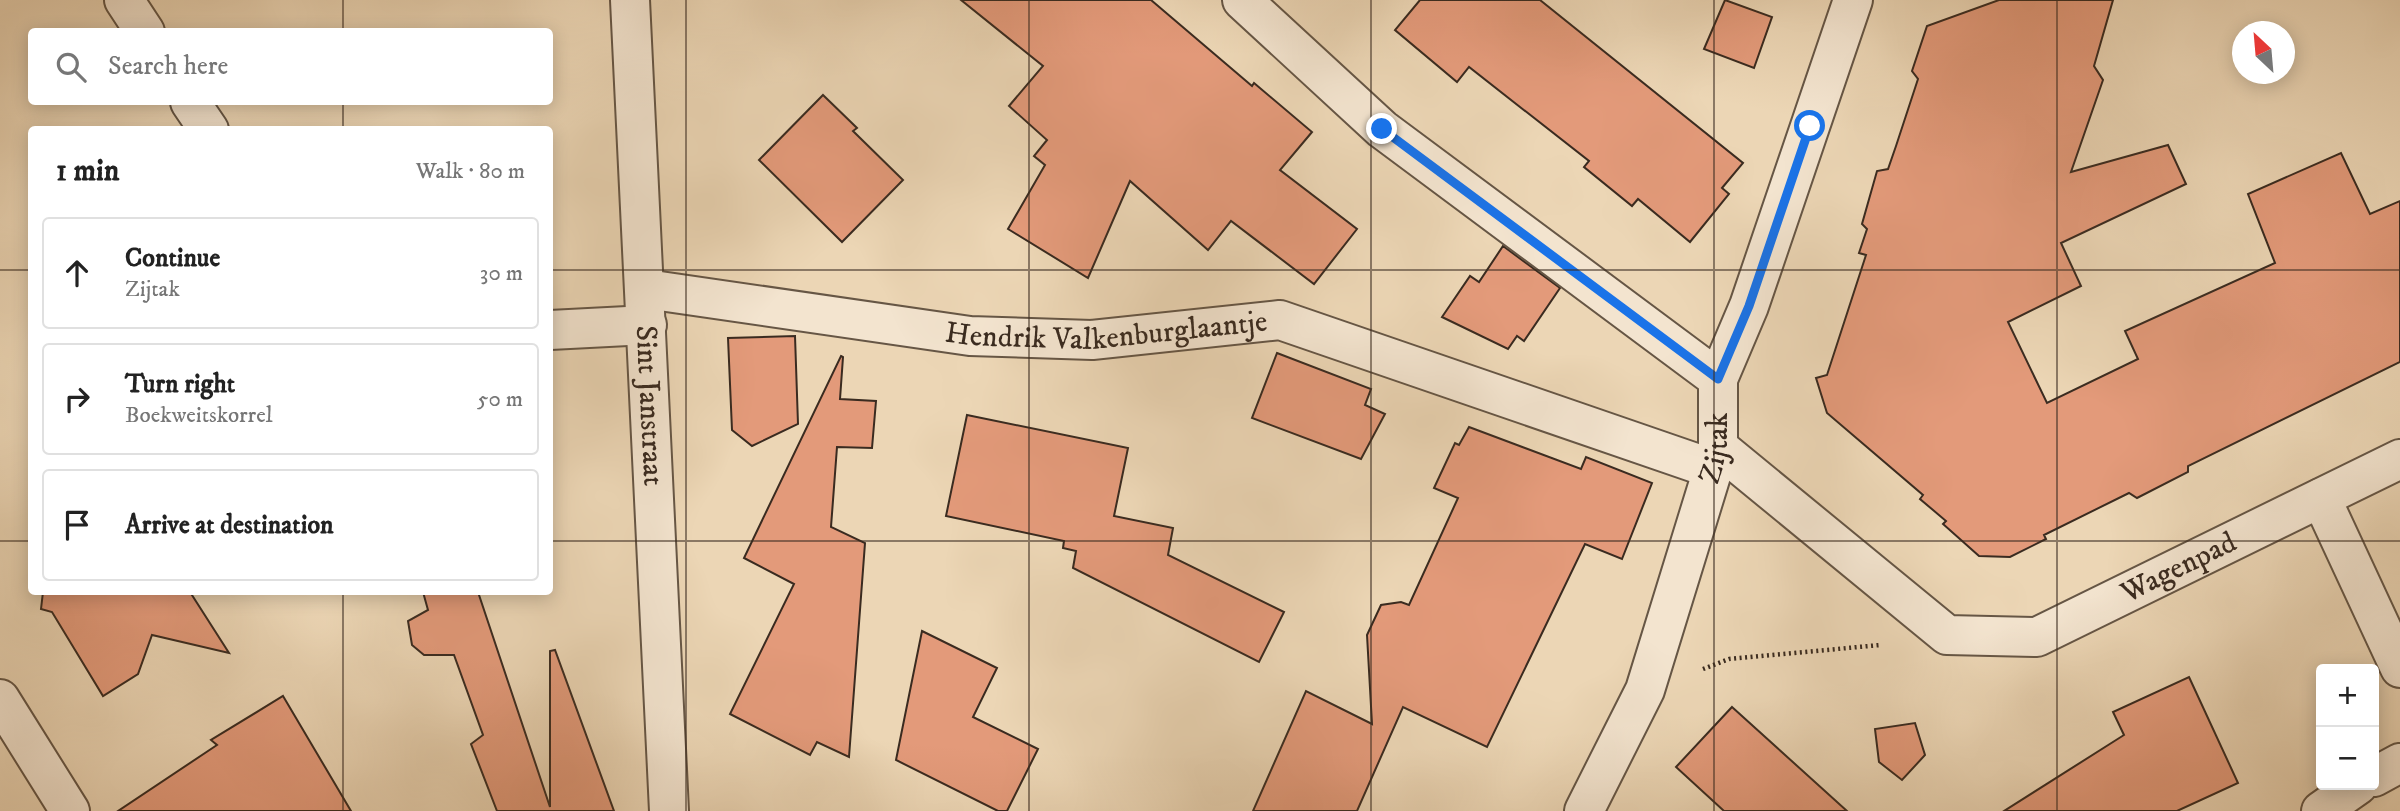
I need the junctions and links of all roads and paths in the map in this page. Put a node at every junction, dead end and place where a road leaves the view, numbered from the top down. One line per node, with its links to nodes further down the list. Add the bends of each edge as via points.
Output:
1 (124, 0): 5 (street)
2 (631, 0): 8 (street, Sint Janstraat)
3 (1242, 0): 10 (street, via 1382,129)
4 (1853, 0): 10 (street, Zijtak, via 1749,306)
5 (142, 28)
6 (192, 105): 7 (street)
7 (206, 126)
8 (646, 307): 9 (street, Hendrik Valkenburglaantje); 11 (street, Hendrik Valkenburglaantje, via 970,336 1092,340 1280,320); 22 (street, Sint Janstraat)
9 (553, 329)
10 (1718, 379): 11 (street, Zijtak)
11 (1715, 458): 14 (street); 16 (street, Zijtak)
12 (2400, 459): 13 (street, Wagenpad)
13 (2321, 498): 14 (street, Wagenpad, via 2037,637); 15 (street)
14 (1947, 635): 16 (path, via 1729,659)
15 (2400, 668)
16 (1645, 691): 23 (street, Zijtak)
17 (0, 699): 21 (street)
18 (2400, 763): 19 (street)
19 (2379, 774)
20 (2351, 790): 24 (street)
21 (70, 811)
22 (669, 811)
23 (1584, 811)
24 (2321, 811)

